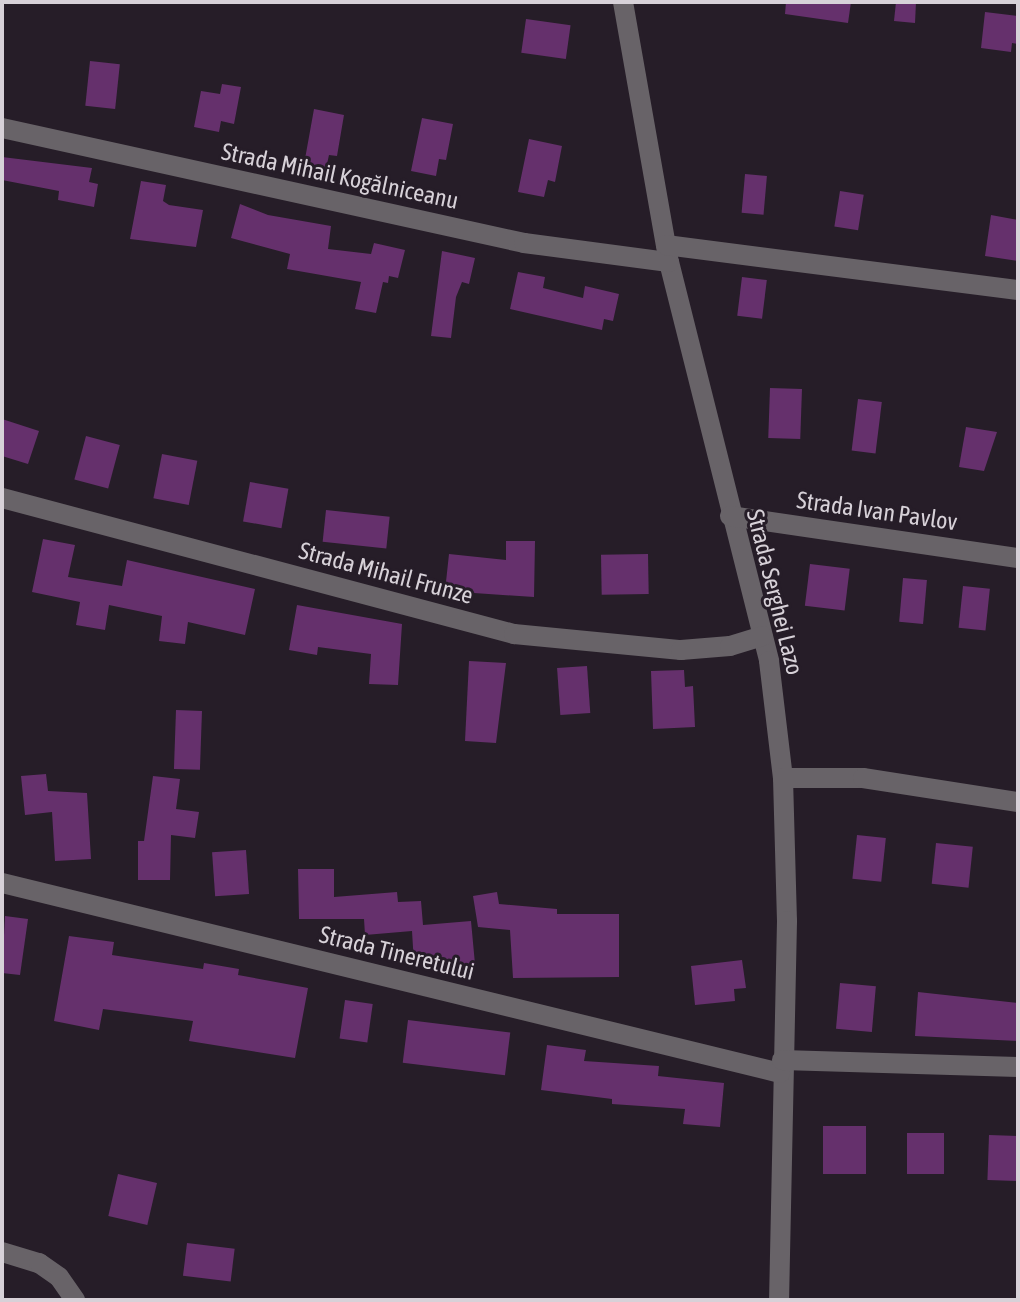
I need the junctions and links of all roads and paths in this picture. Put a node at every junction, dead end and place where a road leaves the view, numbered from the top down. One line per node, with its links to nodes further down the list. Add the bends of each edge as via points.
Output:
1 (623, 2): 3 (street, Strada Serghei Lazo)
2 (2, 128): 3 (street, Strada Mihail Kogălniceanu, via 524,243)
3 (667, 253): 4 (street, Strada Mihail Kogălniceanu); 6 (street, Strada Serghei Lazo)
4 (1018, 290)
5 (2, 498): 8 (street, Strada Mihail Frunze, via 514,634 681,650 730,646)
6 (730, 516): 7 (street, Strada Ivan Pavlov); 8 (street, Strada Serghei Lazo)
7 (1018, 558)
8 (762, 636): 9 (street, Strada Serghei Lazo)
9 (783, 778): 10 (street, via 863,778); 12 (street, Strada Serghei Lazo, via 787,921)
10 (1018, 802)
11 (2, 883): 12 (street, Strada Tineretului)
12 (781, 1067): 13 (street, Strada Tineretului); 16 (street, Strada Serghei Lazo)
13 (1018, 1067)
14 (2, 1252): 15 (street, via 39,1263 59,1277)
15 (75, 1300)
16 (779, 1300)

